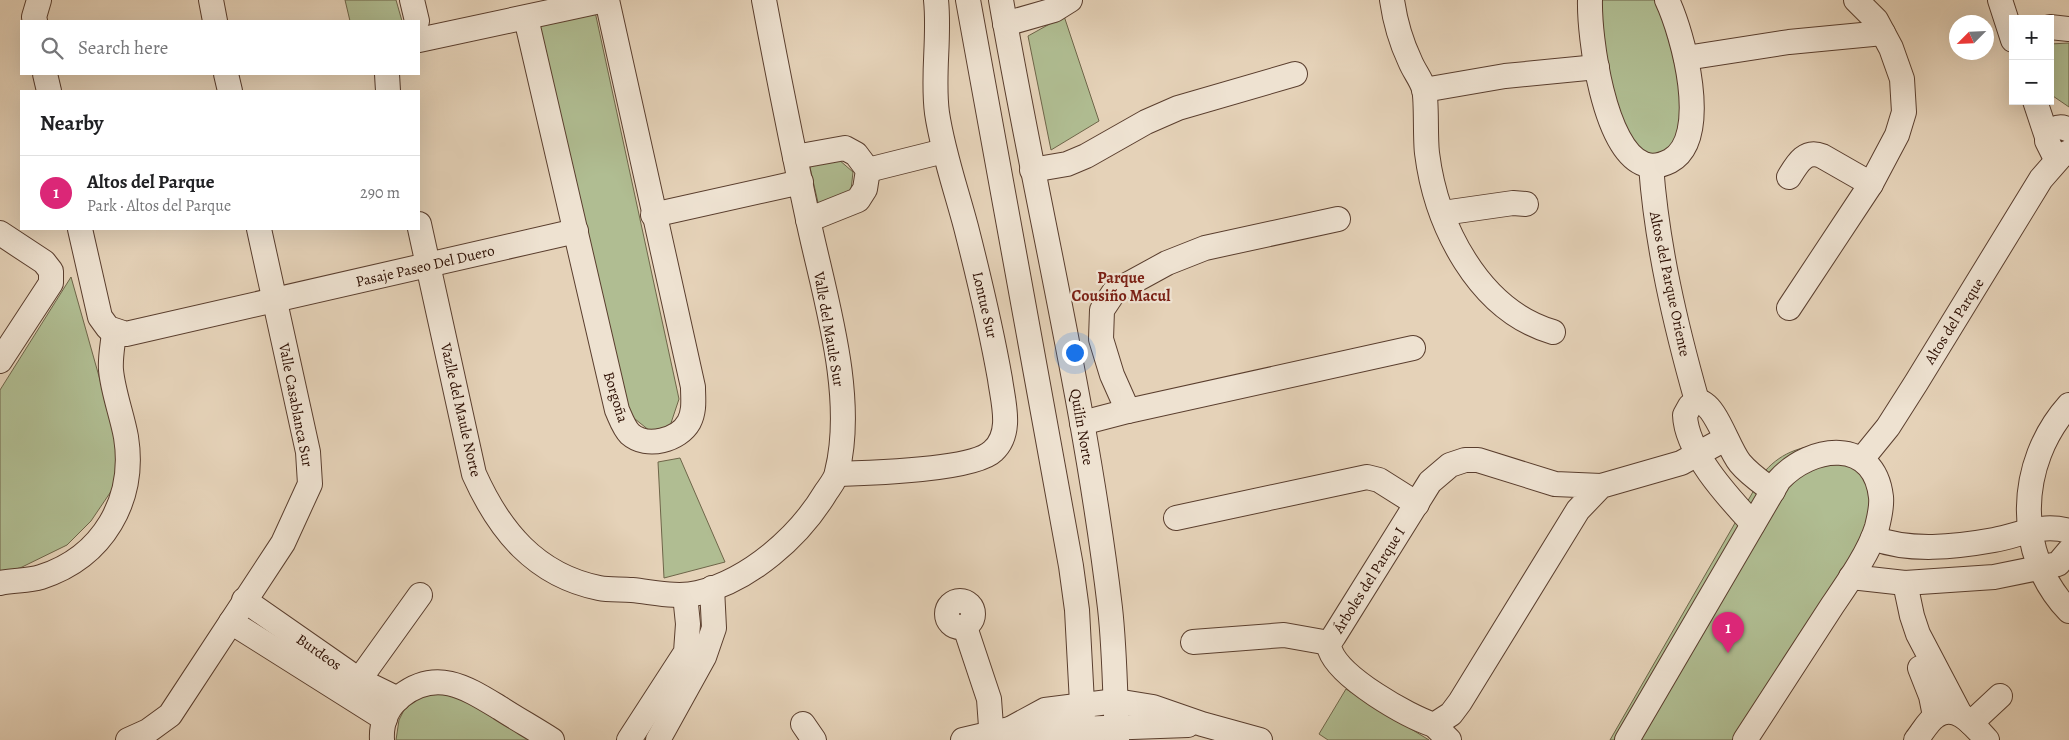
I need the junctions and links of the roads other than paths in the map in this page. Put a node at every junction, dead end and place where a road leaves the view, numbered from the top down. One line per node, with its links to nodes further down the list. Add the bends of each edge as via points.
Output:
1 (39, 0): 16 (street)
2 (211, 0): 17 (street)
3 (412, 0): 18 (street)
4 (606, 0): 15 (street); 47 (street, Borgoña)
5 (764, 0): 38 (street, Valle del Maule Sur)
6 (936, 0): 37 (street, Lontue Sur, via 934,72)
7 (968, 0): 100 (street, via 1071,566)
8 (1001, 0): 19 (street, Quilín Norte)
9 (1070, 0): 19 (street, via 1037,17)
10 (1392, 0): 34 (street, via 1404,48)
11 (1590, 0): 26 (street)
12 (1667, 0): 25 (street)
13 (1856, 0): 24 (street, via 1868,10)
14 (2000, 0): 21 (street)
15 (526, 18): 23 (street); 53 (street, Borgoña)
16 (35, 20)
17 (215, 20)
18 (416, 20)
19 (1005, 24): 41 (street, Quilín Norte)
20 (2054, 27): 22 (street)
21 (2009, 28)
22 (2069, 29)
23 (420, 32)
24 (1883, 33): 25 (street, via 1781,43); 44 (street, via 1899,68 1905,101 1896,135)
25 (1686, 58): 39 (street, via 1691,115 1686,146 1668,162)
26 (1597, 67): 34 (street, via 1505,76); 39 (street, via 1610,118 1622,144 1636,160)
27 (1294, 74): 41 (street, via 1178,108 1086,156 1067,164)
28 (45, 75): 31 (street)
29 (226, 75): 32 (street)
30 (387, 75): 33 (street)
31 (49, 90)
32 (230, 90)
33 (388, 90)
34 (1424, 90): 46 (street, via 1427,153)
35 (2037, 105): 36 (street)
36 (2059, 141): 68 (street, Altos del Parque, via 2041,179 1911,390 1888,427)
37 (944, 151): 40 (street); 69 (street, Lontue Sur, via 992,333 1006,419 1002,439 993,452 976,462)
38 (795, 157): 40 (street, via 844,148 856,154); 43 (street, Valle del Maule Sur)
39 (1651, 166): 62 (street, Altos del Parque Oriente, via 1662,257)
40 (868, 170): 49 (street, via 865,189 858,200)
41 (1032, 170): 65 (street, Quilín Norte)
42 (1789, 177): 44 (street, via 1802,158 1814,154)
43 (801, 182): 47 (street); 49 (street, Valle del Maule Sur)
44 (1871, 184): 57 (street)
45 (1526, 204): 46 (street)
46 (1443, 213): 59 (street, via 1457,248 1488,291 1527,322)
47 (653, 215): 53 (street, Borgoña, via 694,406 689,423 678,434 665,440 645,441 631,436 624,427 617,410)
48 (1338, 219): 64 (street, via 1205,248 1114,292 1102,310 1101,339)
49 (808, 220): 69 (street, Valle del Maule Sur, via 837,356 844,417)
50 (420, 229): 55 (street, Vazlle del Maule Norte)
51 (80, 230): 58 (street, via 100,317)
52 (259, 230): 56 (street, Valle Casablanca Sur)
53 (576, 231): 55 (street, Pasaje Paseo Del Duero)
54 (0, 233): 61 (street, via 44,262 51,271 51,283)
55 (428, 266): 56 (street, Pasaje Paseo Del Duero); 87 (street, Vazlle del Maule Norte, via 474,474 507,531 525,551 545,566 598,588)
56 (274, 300): 58 (street, Pasaje Paseo Del Duero, via 132,334); 89 (street, Valle Casablanca Sur, via 308,452 310,484 283,543)
57 (1789, 308)
58 (114, 332): 85 (street, via 111,372 128,463 124,496 100,537 82,556 39,578)
59 (1553, 332)
60 (1413, 348): 64 (street)
61 (0, 361)
62 (1697, 401): 66 (street, via 1712,411); 67 (street, via 1687,409 1685,421)
63 (2069, 406): 77 (street, via 2057,418 2037,457 2027,503)
64 (1128, 411): 65 (street)
65 (1082, 423): 99 (street, Quilín Norte, via 1110,610)
66 (1725, 439): 67 (street, Árboles del Parque I); 72 (street, via 1740,463)
67 (1699, 454): 71 (street, Árboles del Parque I, via 1671,467); 76 (street, via 1716,482)
68 (1862, 459): 72 (street, via 1846,452 1820,454 1795,465); 79 (street, via 1873,475 1881,499)
69 (837, 474): 87 (street, Valle del Maule Sur, via 816,509 777,550 743,574)
70 (1555, 484): 71 (street, Árboles del Parque I); 73 (street, Árboles del Parque I, via 1478,460 1465,460 1438,474); 75 (street, via 1570,498)
71 (1601, 486): 75 (street, Árboles del Parque I, via 1578,510)
72 (1773, 490): 76 (street)
73 (1417, 504): 74 (street, via 1379,480 1367,477); 94 (street, Árboles del Parque I)
74 (1176, 518)
75 (1571, 523): 105 (street, Árboles del Parque I)
76 (1753, 524): 115 (street)
77 (2030, 531): 78 (street, via 2047,527); 80 (street); 82 (street)
78 (2069, 531)
79 (1873, 538): 80 (street, via 1905,547); 83 (street)
80 (1950, 545): 84 (street)
81 (2069, 551): 82 (street, via 2058,564)
82 (2041, 568): 84 (street); 90 (street, via 2060,602)
83 (1851, 577): 86 (street); 116 (street)
84 (1955, 581): 86 (street)
85 (0, 582)
86 (1905, 583): 95 (street, via 1912,616 1908,629)
87 (698, 592): 111 (street, via 688,624 686,652); 112 (street, via 714,628 704,657)
88 (420, 595): 96 (street)
89 (244, 600): 91 (street, Valle Casablanca Sur); 96 (street, Burdeos)
90 (2069, 611)
91 (231, 622): 104 (street, Burdeos); 109 (street, Valle Casablanca Sur, via 170,715)
92 (965, 627): 106 (street)
93 (1193, 642): 94 (street, via 1284,635)
94 (1330, 643): 105 (street, Árboles del Parque I, via 1330,650 1362,685)
95 (1923, 659): 101 (street); 102 (street)
96 (359, 680): 98 (street, Burdeos)
97 (2000, 696): 102 (street)
98 (398, 699): 104 (street, Burdeos); 110 (street, Burdeos, via 420,686 453,683 466,687)
99 (1116, 700): 100 (street); 103 (street, via 1153,707); 108 (street, Quilín Norte)
100 (1083, 703): 106 (street, via 1040,712); 107 (street)
101 (1935, 716): 102 (street, via 1947,713); 117 (street)
102 (1965, 718): 118 (street)
103 (1202, 724): 108 (street); 114 (street)
104 (383, 730)
105 (1441, 732)
106 (998, 734): 107 (street); 113 (street)
107 (1084, 734): 108 (street)
108 (1116, 734)
109 (128, 740)
110 (552, 740)
111 (629, 740)
112 (658, 740)
113 (963, 740)
114 (1260, 740)
115 (1627, 740)
116 (1745, 740)
117 (1916, 740)
118 (1987, 740)

